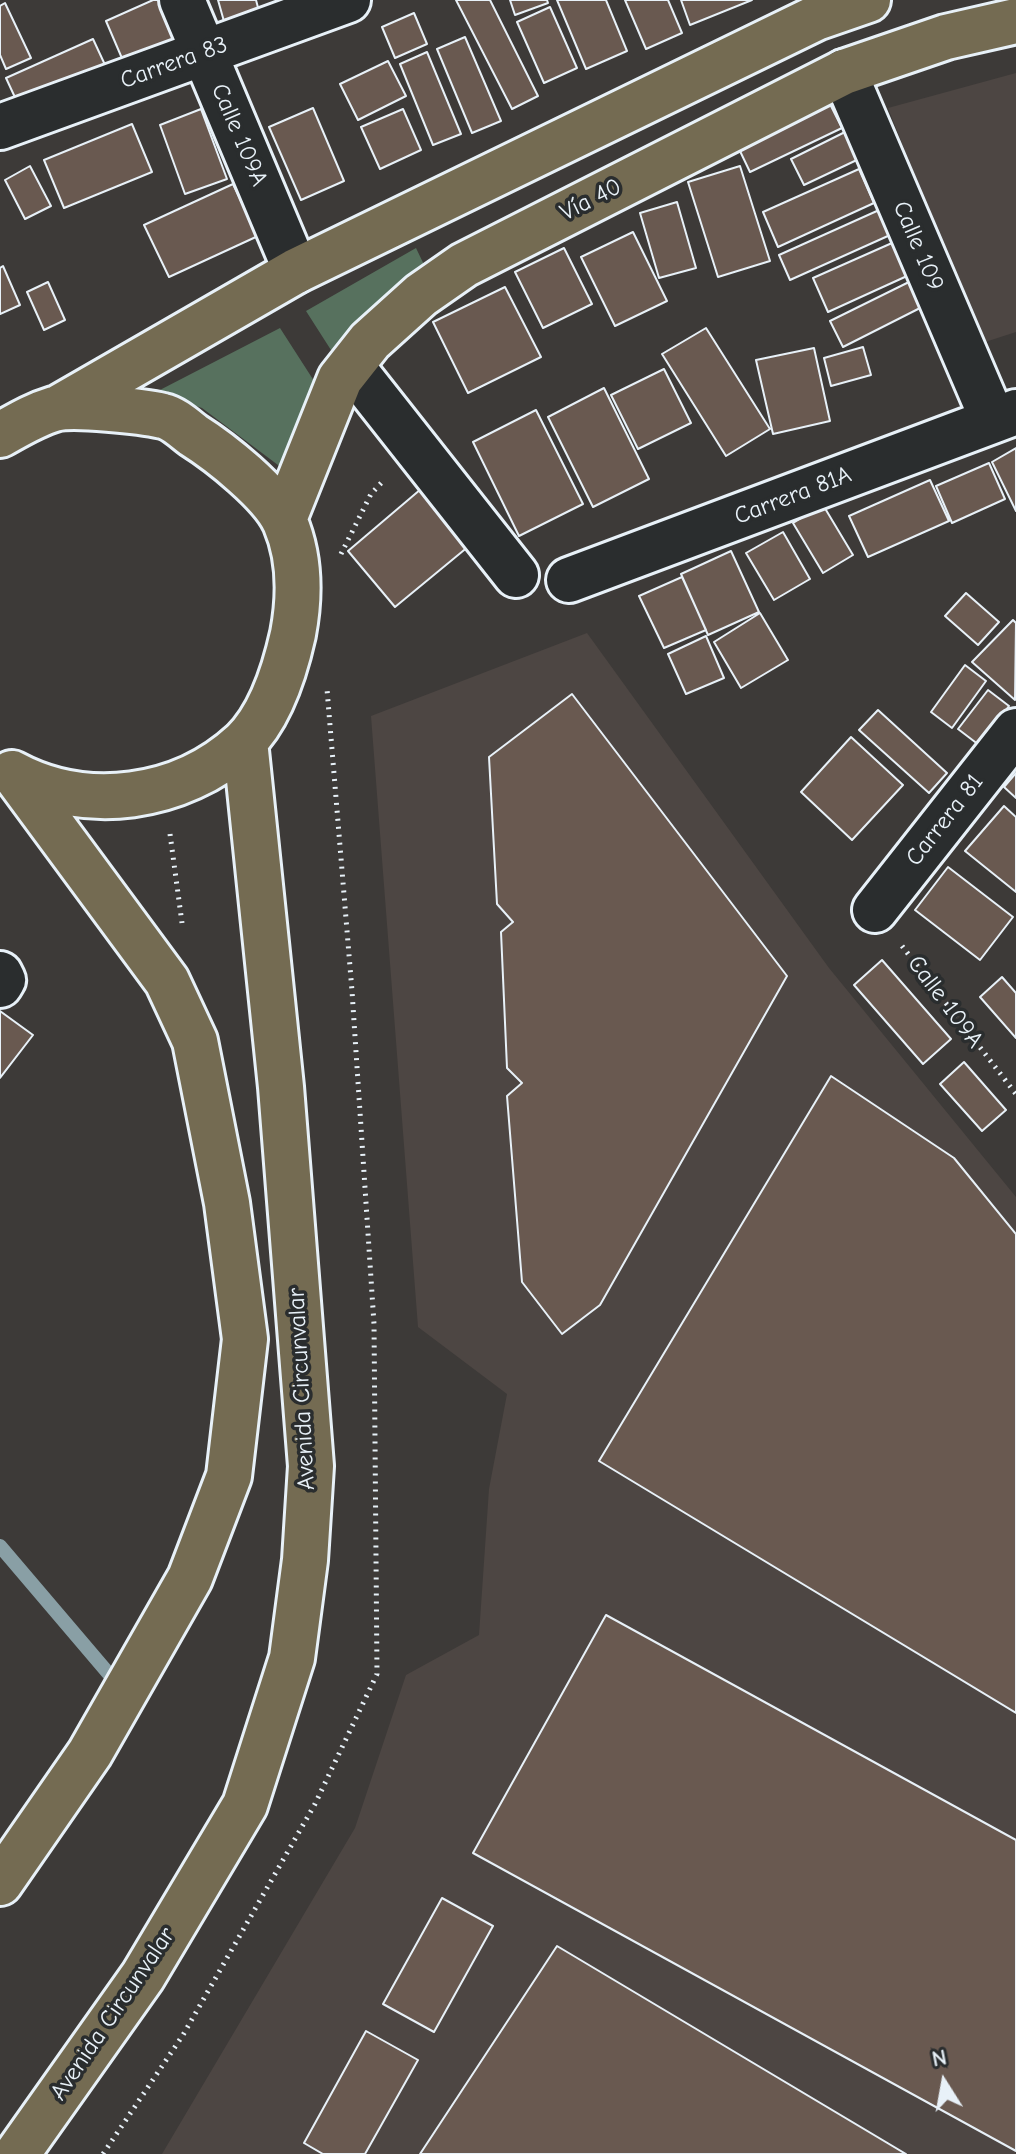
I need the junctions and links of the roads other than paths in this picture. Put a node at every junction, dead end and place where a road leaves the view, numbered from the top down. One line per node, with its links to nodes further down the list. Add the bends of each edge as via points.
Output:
1 (182, 0): 6 (street, Calle 109A)
2 (348, 0): 6 (street, Carrera 83)
3 (868, 0): 4 (highway)
4 (810, 9): 9 (highway)
5 (1016, 21): 7 (highway, Vía 40, via 946,37)
6 (204, 51): 8 (street, Carrera 83); 9 (street, Calle 109A)
7 (844, 72): 10 (highway, Vía 40, via 464,265 370,341); 11 (street, Calle 109)
8 (0, 127)
9 (296, 271): 12 (highway)
10 (352, 367): 13 (highway, Vía 40, via 340,379); 14 (street)
11 (1005, 416): 15 (street, Carrera 81A)
12 (22, 422): 13 (highway, via 166,416 251,480)
13 (284, 519): 17 (highway, via 297,564 297,613 272,701)
14 (516, 575)
15 (569, 580)
16 (1016, 731): 19 (street, Carrera 81)
17 (245, 741): 18 (highway, via 205,771 159,790 110,797 61,792); 23 (highway, Avenida Circunvalar, via 281,1087 311,1466 292,1658 245,1805 143,1976)
18 (8, 770): 22 (highway, via 167,981 195,1041 227,1203 245,1339 229,1476 190,1578 90,1753)
19 (875, 910)
20 (0, 974): 21 (street)
21 (0, 985)
22 (0, 1883)
23 (17, 2154)

